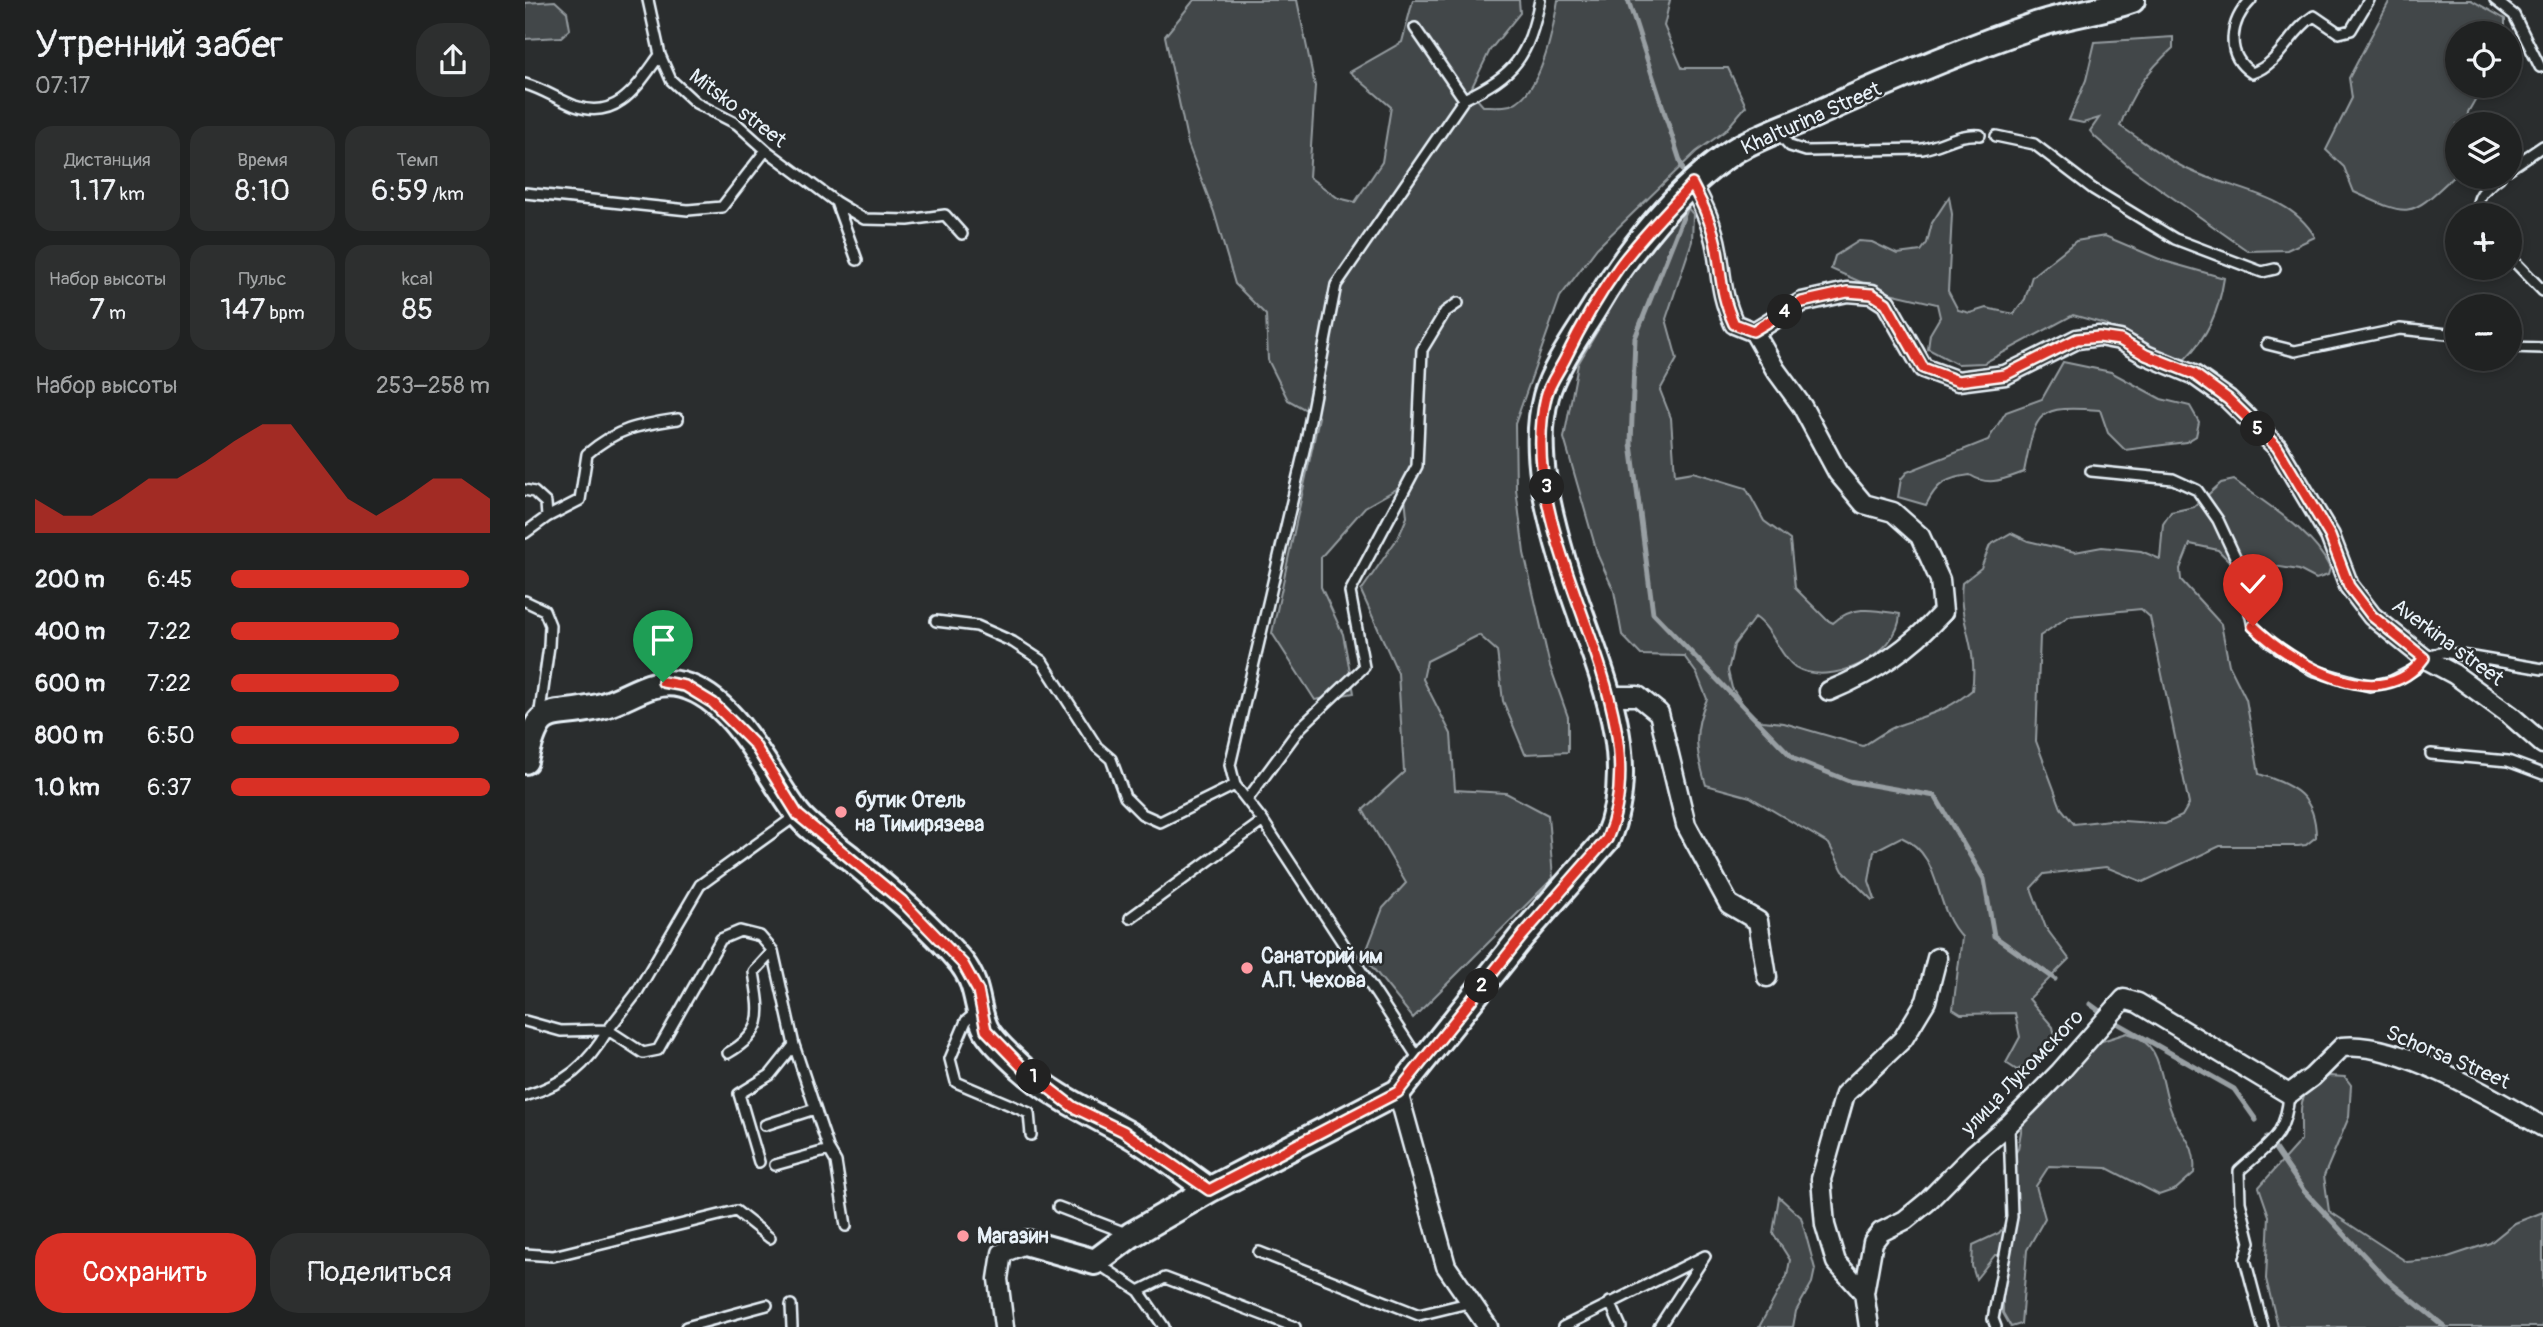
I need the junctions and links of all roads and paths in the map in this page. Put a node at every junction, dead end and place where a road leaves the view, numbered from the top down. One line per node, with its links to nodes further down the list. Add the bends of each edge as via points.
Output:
1 (648, 0): 8 (lane, Mitsko street)
2 (1540, 0): 11 (lane, via 1534,26 1513,70)
3 (2251, 0): 4 (lane, via 2235,23 2232,39 2241,66 2252,73 2266,68 2314,16 2339,33 2351,30)
4 (2369, 0)
5 (2495, 0): 9 (lane, via 2514,15)
6 (2125, 1): 12 (street, Khalturina Street, via 1969,50)
7 (1415, 28): 11 (lane)
8 (660, 55): 10 (lane, via 629,97 615,107 591,110); 16 (lane, Mitsko street, via 671,80 696,103 737,124)
9 (2540, 67)
10 (525, 84)
11 (1464, 99): 48 (lane, via 1336,285 1305,446 1230,765)
12 (1777, 132): 13 (lane, via 1790,146 1806,151 1922,149 1963,133); 18 (street, Khalturina Street, via 1735,151)
13 (1980, 135)
14 (1996, 136): 23 (lane, via 2034,144 2093,188 2175,239 2262,272)
15 (2543, 146): 17 (lane)
16 (766, 150): 19 (lane, via 722,207 688,210); 20 (lane, Mitsko street)
17 (2522, 160)
18 (1692, 184): 27 (street, via 1717,250 1722,298 1734,324); 42 (street, Khalturina Street, via 1619,267 1546,395 1540,456 1563,560)
19 (525, 193)
20 (837, 202): 21 (lane, Mitsko street, via 864,219 946,215); 22 (lane)
21 (962, 234)
22 (857, 260)
23 (2276, 269)
24 (2522, 269): 25 (lane)
25 (2543, 291)
26 (1458, 303): 49 (lane, via 1445,312 1422,350 1417,467 1349,592 1364,667 1300,728)
27 (1753, 331): 39 (street, Averkina street, via 1802,302 1847,292 1872,294 1886,303 1923,368 1958,381 2005,375 2077,339 2099,337 2120,340 2194,374 2228,399 2277,447 2330,536 2349,586 2372,616); 41 (street, via 1802,405 1838,473 1864,504 1893,512 1920,536 1940,580 1943,612 1918,639 1861,678)
28 (2445, 334): 29 (lane, via 2400,329 2295,351)
29 (2267, 344)
30 (2522, 347): 31 (lane)
31 (2543, 348)
32 (678, 419): 35 (lane, via 609,435 587,454 579,500)
33 (2091, 471): 39 (lane, via 2173,479 2197,490 2218,520 2239,565 2253,626 2312,670 2370,686 2392,681 2417,668)
34 (525, 490): 35 (lane, via 546,503)
35 (547, 517): 36 (lane)
36 (525, 533)
37 (525, 601): 43 (lane, via 544,610 550,625)
38 (936, 621): 48 (lane, via 977,626 1042,660 1097,747 1111,759 1125,797 1142,814 1160,822)
39 (2424, 658): 40 (lane, via 2443,652); 44 (street, Averkina street, via 2453,674)
40 (2543, 669)
41 (1829, 691)
42 (1609, 696): 55 (street, via 1638,696 1658,713 1686,825 1729,904 1758,920); 61 (street, Khalturina Street, via 1619,781 1607,839)
43 (539, 719): 46 (street); 50 (street, via 620,701 643,686 663,682 685,686 713,703 754,744)
44 (2543, 744)
45 (2431, 754): 47 (lane, via 2508,761)
46 (525, 761)
47 (2543, 774)
48 (1235, 785): 49 (lane)
49 (1247, 800): 51 (lane)
50 (798, 815): 56 (street, via 902,901 957,958 978,991); 58 (lane, via 700,885 636,994)
51 (1263, 821): 52 (lane); 61 (lane)
52 (1131, 918)
53 (773, 951): 58 (lane, via 760,936 740,931 721,939 658,1050 643,1053); 59 (lane); 60 (lane, via 754,972 760,1013 748,1042)
54 (1937, 958): 83 (street, via 1926,1001 1903,1039 1845,1094 1821,1179 1825,1225 1836,1262)
55 (1767, 977)
56 (982, 1008): 69 (lane, via 966,1021 950,1059 956,1082 1029,1113); 73 (street, via 986,1030 1024,1069 1073,1107 1123,1131)
57 (525, 1021): 58 (lane, via 561,1031)
58 (608, 1030): 64 (lane, via 591,1058 556,1086)
59 (794, 1045): 65 (lane); 71 (lane, via 771,1075 739,1094)
60 (728, 1053)
61 (1421, 1063): 62 (street, Khalturina Street)
62 (1398, 1092): 73 (street, Khalturina Street); 84 (street, via 1446,1266)
63 (2289, 1094): 66 (street, улица Лукомского, via 2138,1003 2124,999); 68 (street, Schorsa Street, via 2342,1047 2380,1048 2500,1102); 99 (lane, via 2287,1120 2274,1139 2239,1171 2240,1202 2250,1242 2245,1258)
64 (525, 1096)
65 (815, 1109): 67 (lane); 70 (lane)
66 (2008, 1124): 83 (street, улица Лукомского, via 1927,1202 1881,1232 1873,1242); 98 (lane, via 2012,1217 1993,1319)
67 (765, 1125)
68 (2543, 1127)
69 (1031, 1135)
70 (829, 1150): 72 (lane); 75 (lane, via 836,1162)
71 (759, 1162)
72 (775, 1165)
73 (1209, 1190): 76 (street, Khalturina Street)
74 (1058, 1207): 76 (lane)
75 (846, 1226)
76 (1131, 1235): 81 (street)
77 (770, 1238): 80 (lane, via 736,1210 553,1256)
78 (1028, 1243): 81 (street); 90 (street, via 1002,1253 998,1279)
79 (1259, 1252): 84 (lane, via 1419,1315)
80 (525, 1254)
81 (1095, 1262): 82 (lane)
82 (1139, 1291): 91 (lane); 92 (lane, via 1165,1278)
83 (1864, 1293): 97 (street, улица Лукомского)
84 (1468, 1303): 93 (street)
85 (1611, 1303): 94 (lane); 95 (lane); 96 (lane, via 1706,1256)
86 (767, 1305): 88 (lane)
87 (791, 1305): 89 (lane)
88 (686, 1327)
89 (792, 1327)
90 (1004, 1327)
91 (1164, 1327)
92 (1295, 1327)
93 (1488, 1327)
94 (1563, 1327)
95 (1621, 1327)
96 (1659, 1327)
97 (1869, 1327)
98 (1996, 1327)
99 (2263, 1327)

